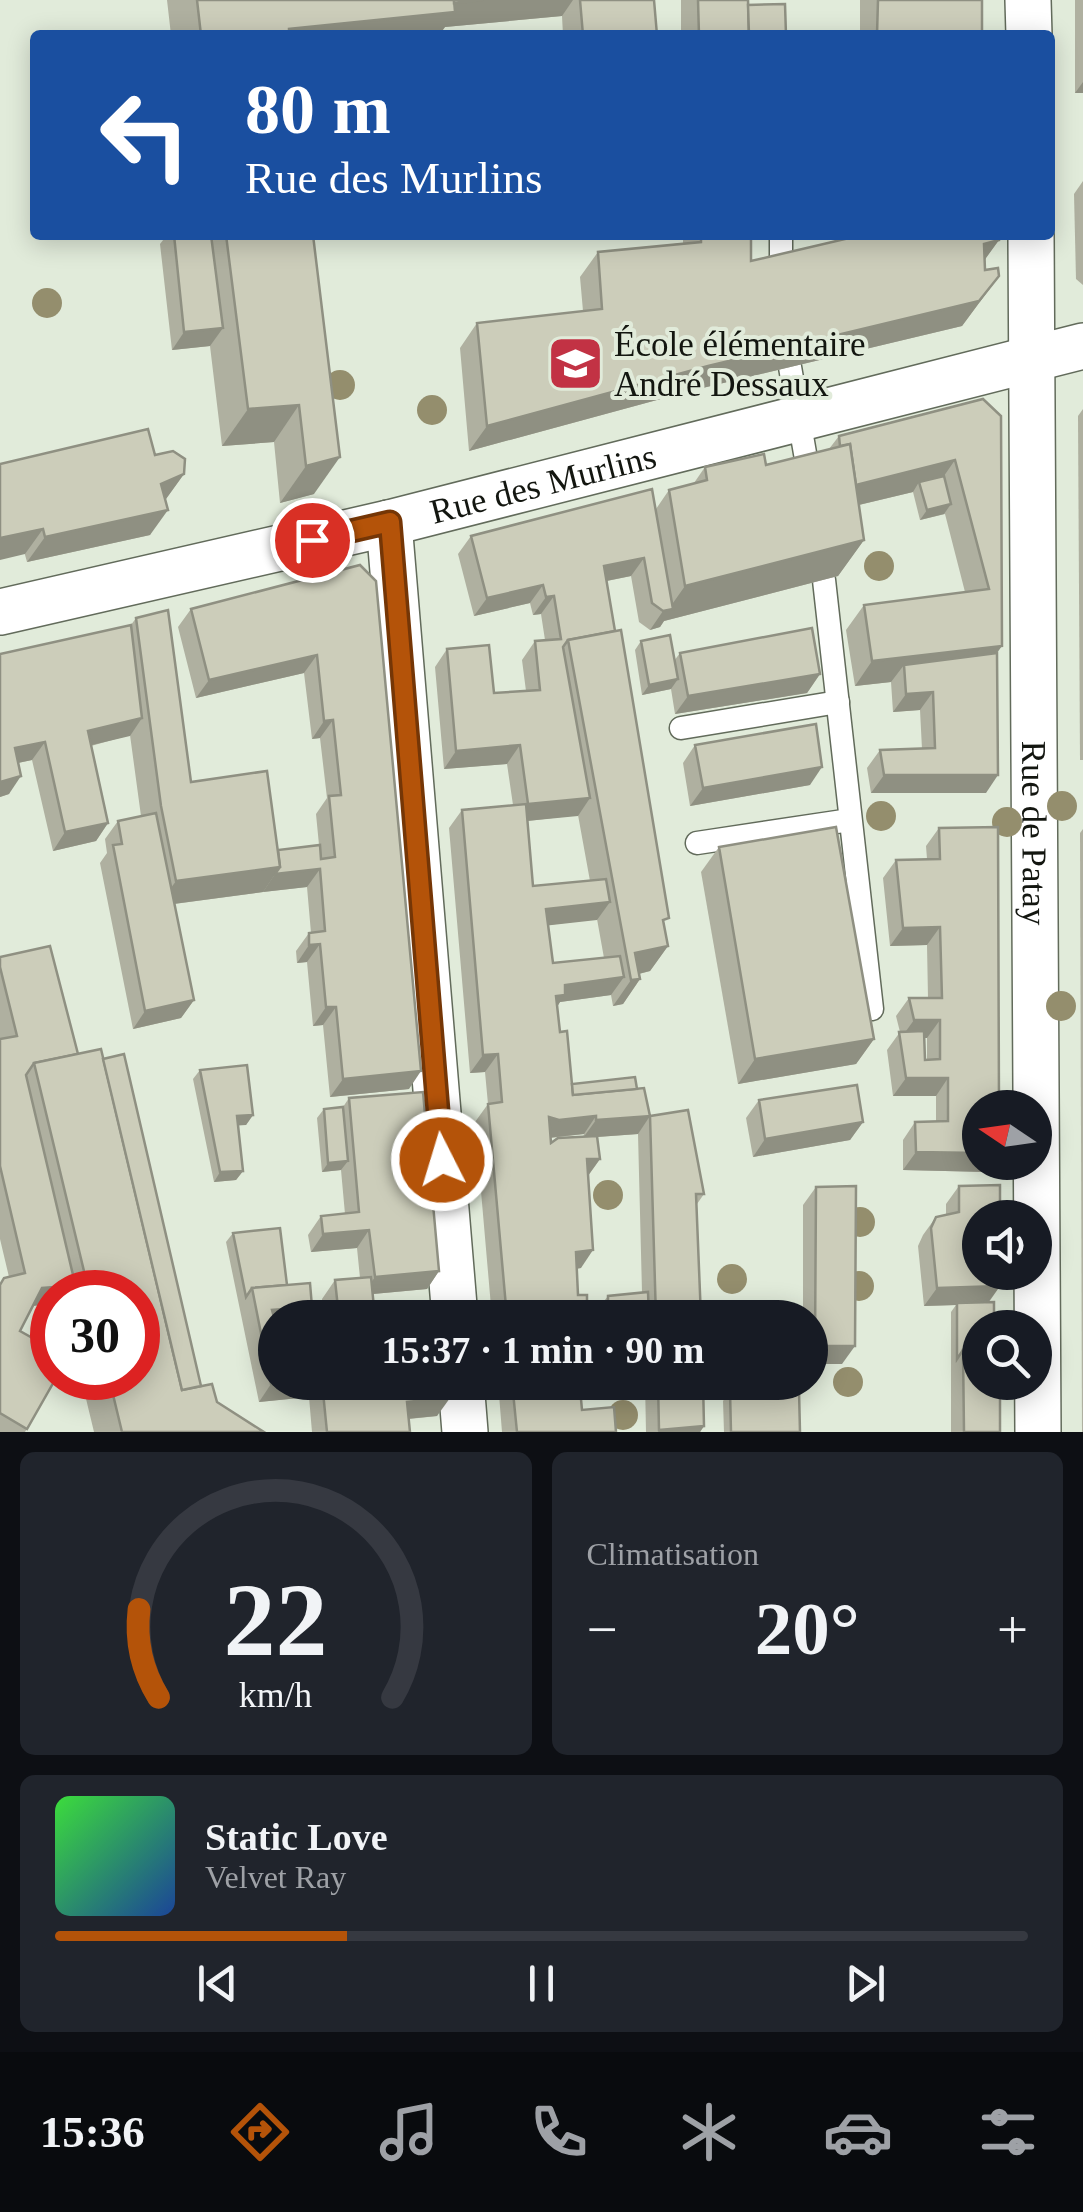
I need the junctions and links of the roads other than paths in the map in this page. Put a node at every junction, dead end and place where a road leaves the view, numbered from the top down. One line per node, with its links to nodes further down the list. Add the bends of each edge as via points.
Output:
1 (1028, 0): 2 (street)
2 (1029, 30)
3 (781, 240): 5 (lane)
4 (1031, 240): 7 (street, Rue de Patay)
5 (781, 275)
6 (1083, 346): 7 (street, Rue des Murlins)
7 (1031, 360): 9 (street, Rue des Murlins); 22 (street, Rue de Patay)
8 (790, 367): 9 (lane)
9 (797, 416): 10 (lane); 11 (street, Rue des Murlins)
10 (810, 484)
11 (390, 522): 13 (street, Rue des Murlins); 19 (street)
12 (824, 580): 14 (lane)
13 (0, 612)
14 (838, 702): 15 (lane); 16 (lane)
15 (681, 728)
16 (850, 820): 17 (lane); 18 (lane)
17 (697, 843)
18 (872, 1009)
19 (454, 1300)
20 (462, 1400): 21 (street)
21 (465, 1432)
22 (1038, 1432)

